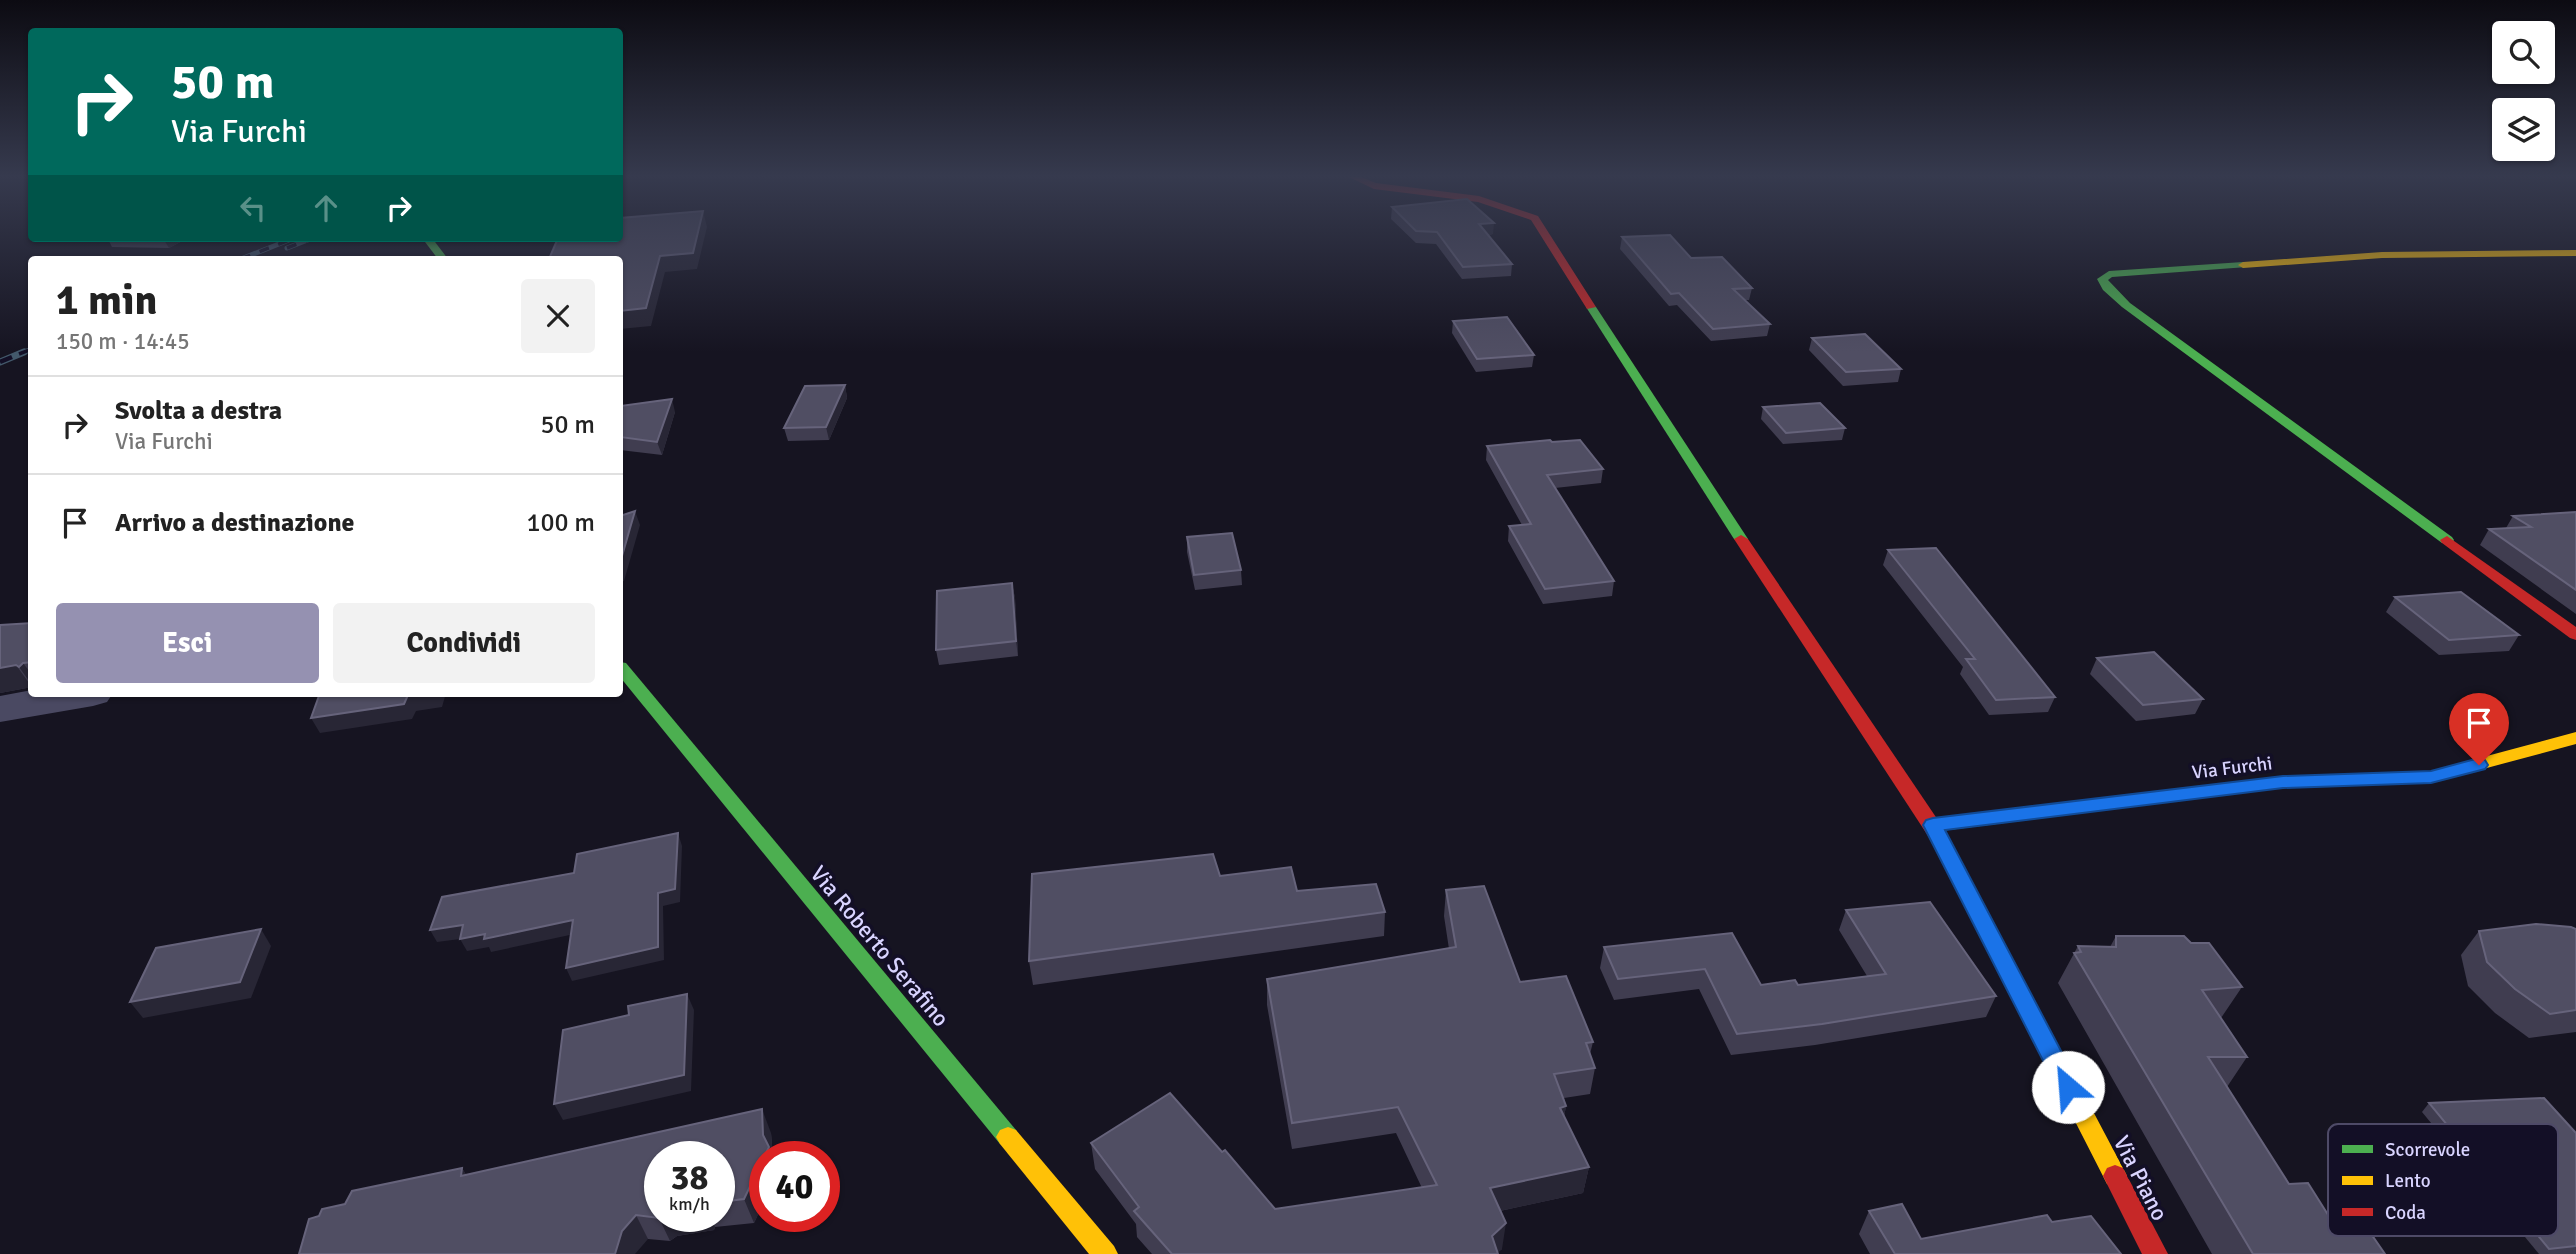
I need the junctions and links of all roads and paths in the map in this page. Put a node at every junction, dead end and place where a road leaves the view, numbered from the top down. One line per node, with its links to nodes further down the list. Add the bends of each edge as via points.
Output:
1 (1546, 236): 10 (street, Via Piano, via 1690,462)
2 (430, 242): 4 (street)
3 (2576, 253): 5 (street, via 2382,255 2125,272 2102,279 2126,305)
4 (441, 256)
5 (2576, 635)
6 (623, 671): 11 (street, Via Roberto Serafino)
7 (70, 697): 8 (street)
8 (0, 709)
9 (2576, 738): 10 (street, Via Furchi, via 2431,777 2283,782)
10 (1933, 825): 12 (street, Via Piano)
11 (1105, 1254)
12 (2155, 1254)

